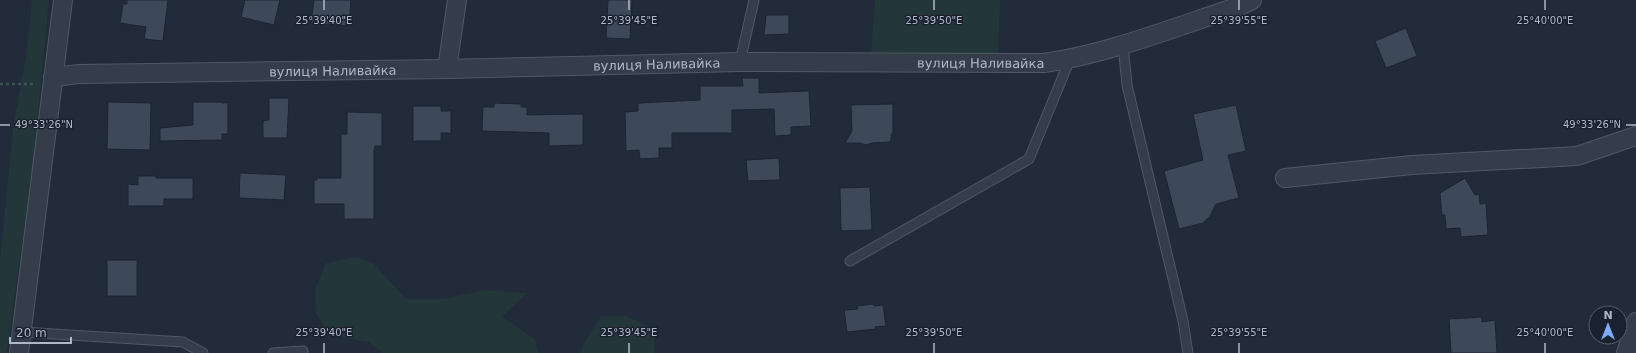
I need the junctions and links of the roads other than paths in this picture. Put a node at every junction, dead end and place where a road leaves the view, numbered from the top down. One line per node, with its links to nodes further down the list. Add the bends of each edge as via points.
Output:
1 (63, 0): 9 (street)
2 (457, 0): 8 (street)
3 (754, 0): 7 (lane)
4 (1252, 0): 5 (street, вулиця Наливайка)
5 (1123, 45): 6 (street, вулиця Наливайка); 20 (lane, via 1127,86 1183,321)
6 (1070, 59): 7 (street, вулиця Наливайка, via 1044,62); 12 (lane, via 1029,159)
7 (740, 62): 8 (street, вулиця Наливайка)
8 (447, 69): 9 (street, вулиця Наливайка, via 79,74)
9 (53, 77): 14 (street)
10 (1636, 136): 11 (street, via 1577,156 1412,165)
11 (1285, 178)
12 (850, 261)
13 (1636, 322): 16 (street)
14 (21, 332): 17 (street); 18 (lane, via 184,342)
15 (303, 350): 19 (lane)
16 (1630, 352)
17 (19, 353)
18 (203, 353)
19 (273, 353)
20 (1188, 353)

